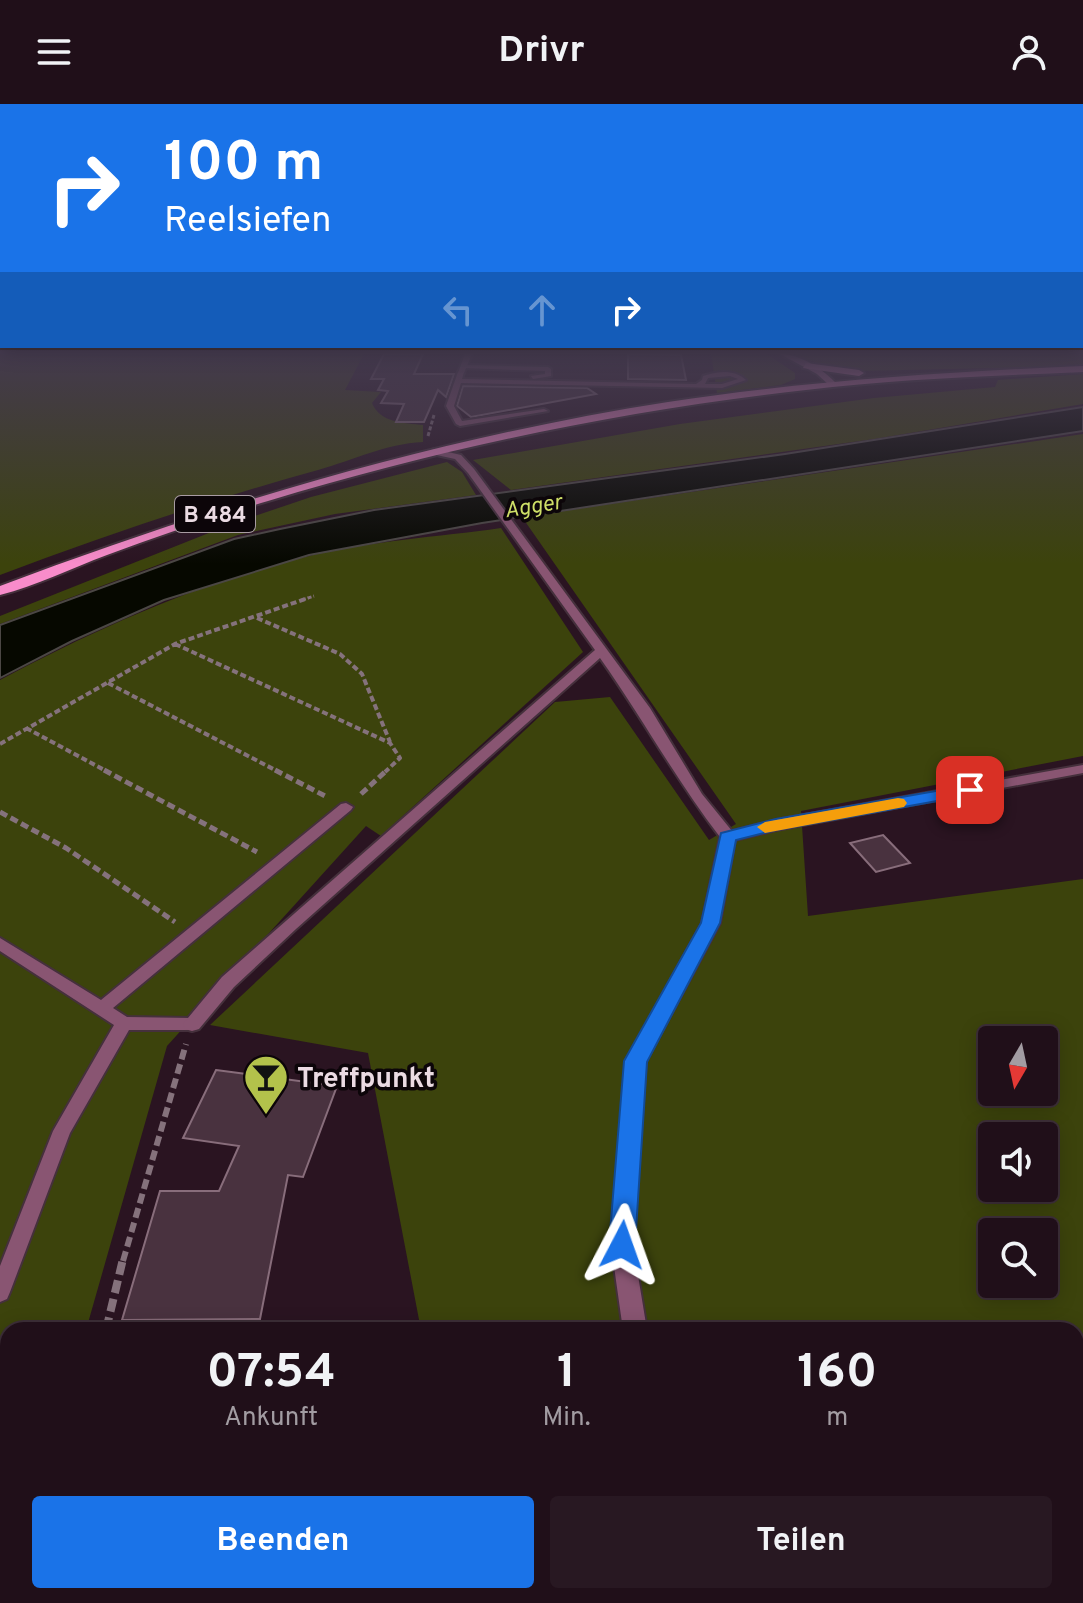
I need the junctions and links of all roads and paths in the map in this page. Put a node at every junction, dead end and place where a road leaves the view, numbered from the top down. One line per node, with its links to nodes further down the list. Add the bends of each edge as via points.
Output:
1 (573, 424): 2 (main road, B 484)
2 (435, 452): 3 (main road, B 484, via 152,534); 7 (street, via 458,457 471,471)
3 (0, 591)
4 (314, 596): 5 (path)
5 (255, 617): 6 (path); 10 (path, via 340,654 362,674)
6 (175, 644): 8 (path); 10 (path)
7 (601, 651): 15 (street); 21 (street, via 279,934)
8 (108, 683): 9 (path); 13 (path)
9 (26, 728): 11 (path); 16 (path)
10 (390, 743): 13 (path, via 400,758)
11 (0, 744)
12 (1083, 769): 15 (street)
13 (346, 807): 16 (lane)
14 (0, 812): 17 (path, via 66,848)
15 (728, 837): 24 (street, via 711,923 636,1061 622,1245)
16 (278, 863): 17 (lane)
17 (193, 934): 19 (lane)
18 (0, 944): 19 (lane)
19 (101, 1009): 20 (lane)
20 (124, 1023): 21 (lane); 22 (lane, via 62,1131)
21 (192, 1024): 23 (path)
22 (0, 1292)
23 (108, 1322)
24 (634, 1322)

